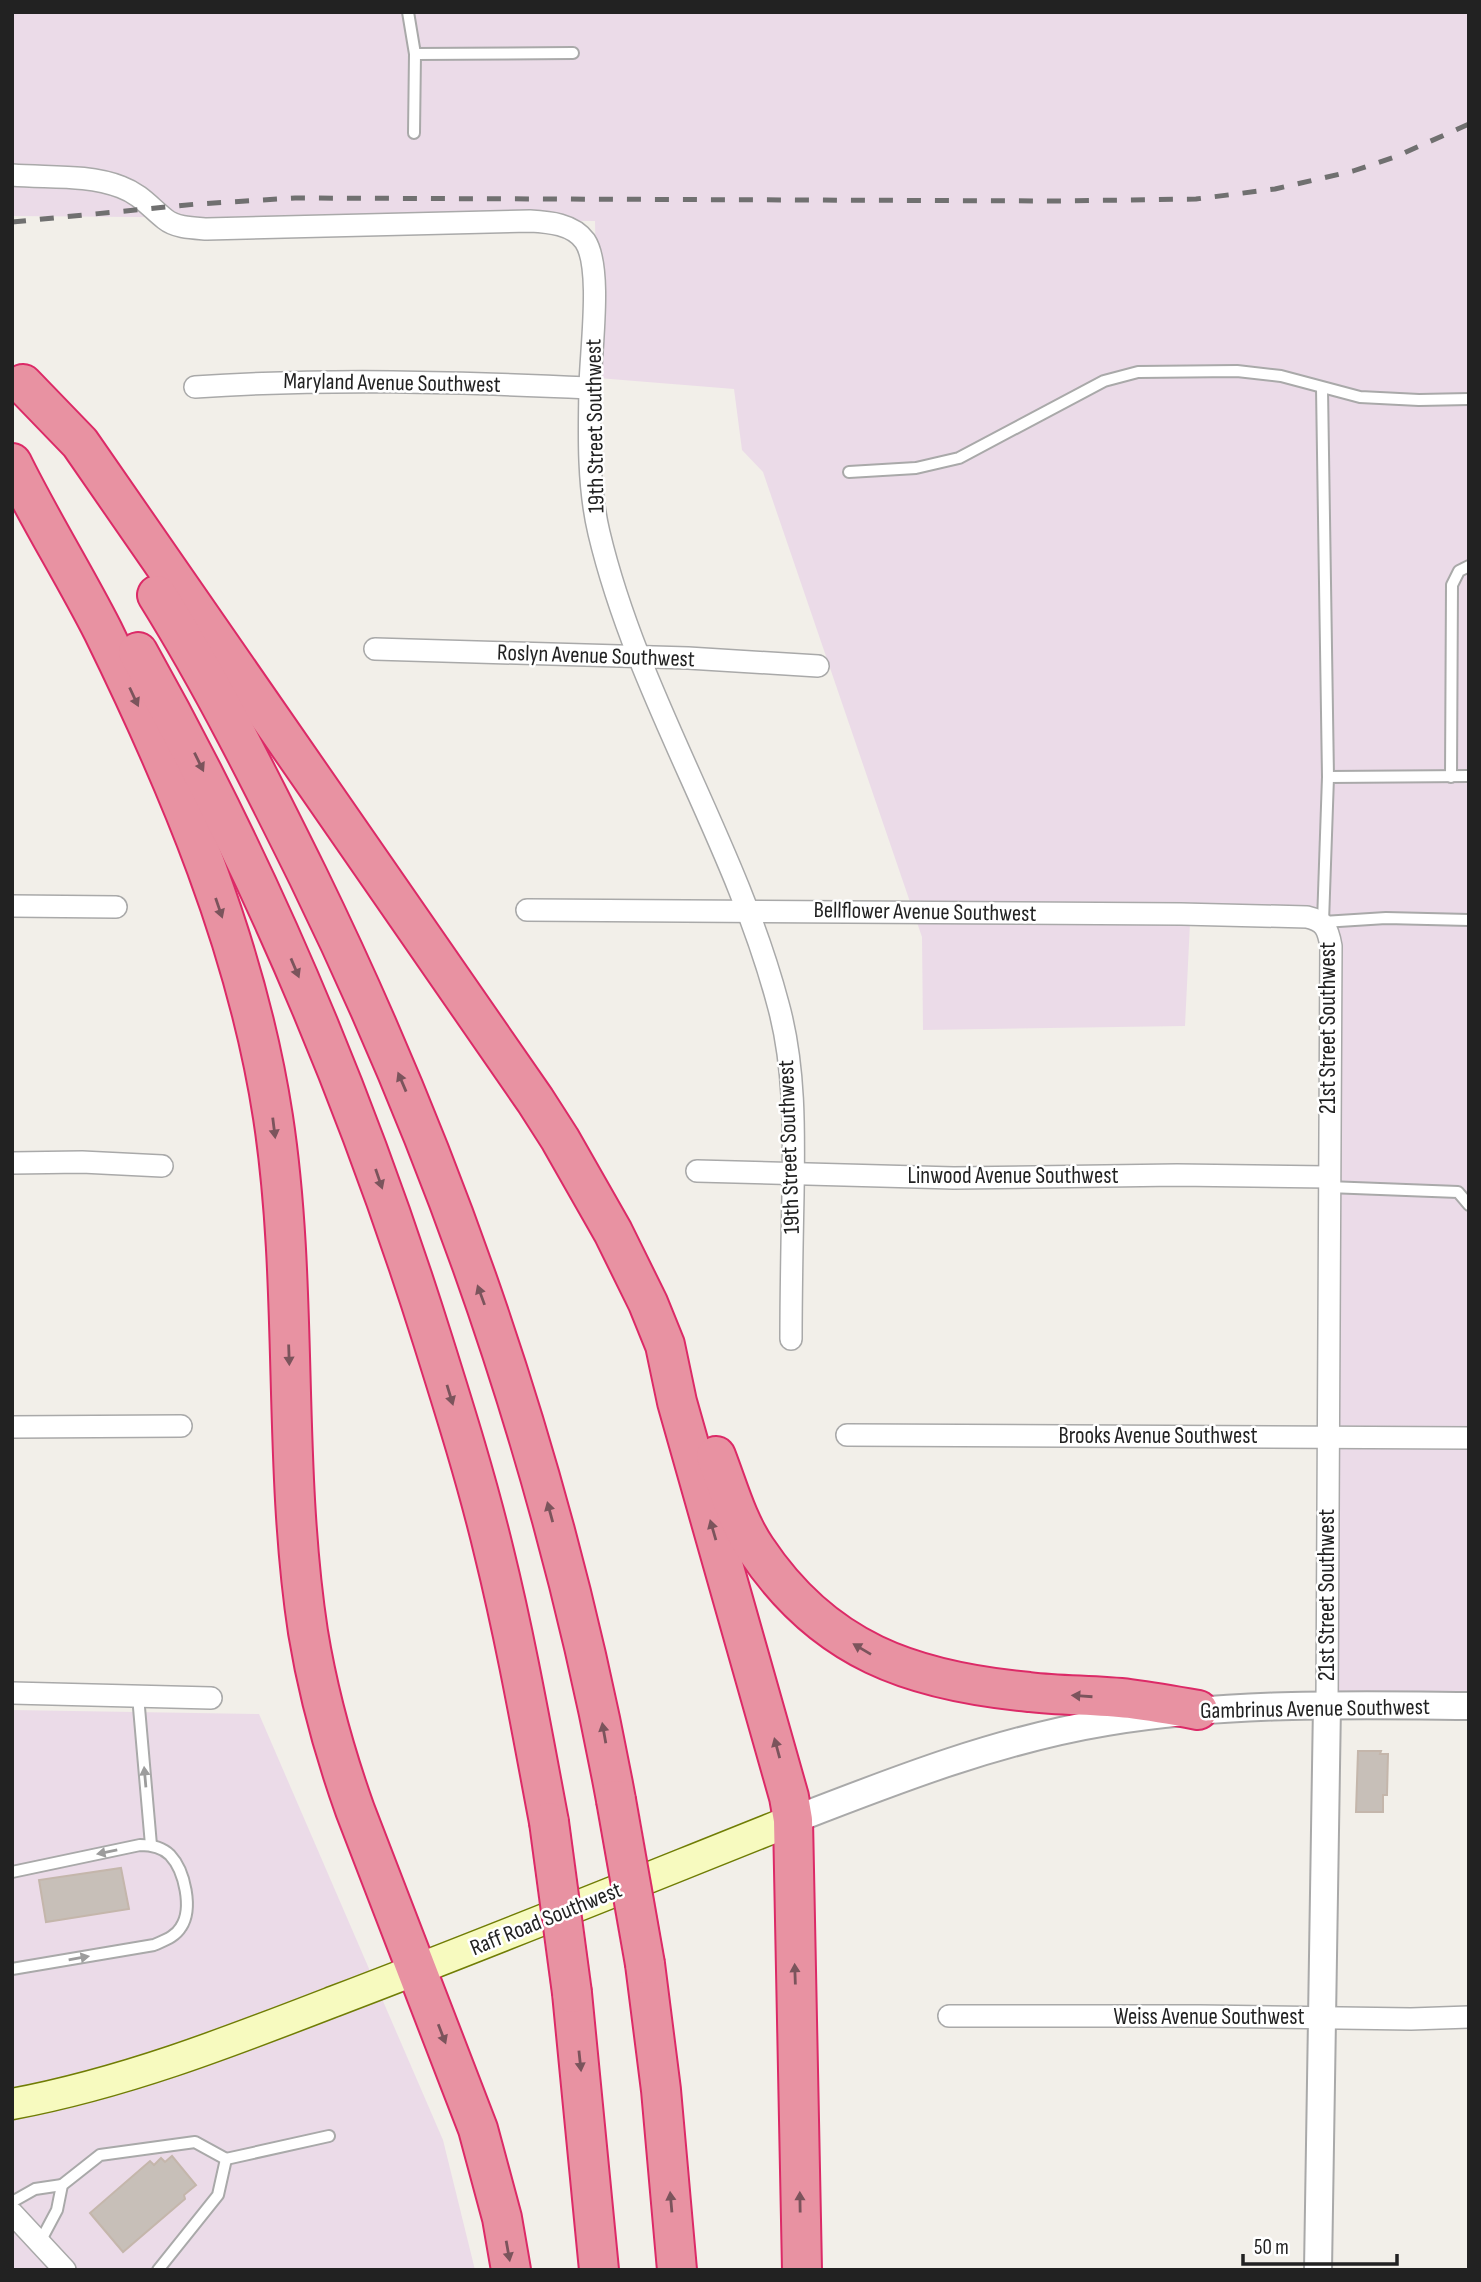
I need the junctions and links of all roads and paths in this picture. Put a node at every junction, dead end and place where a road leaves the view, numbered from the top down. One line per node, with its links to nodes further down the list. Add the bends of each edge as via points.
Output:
1 (408, 12): 3 (lane)
2 (573, 52): 3 (lane)
3 (415, 54): 4 (lane)
4 (414, 133)
5 (12, 175): 8 (street, 19th Street Southwest, via 110,183 138,195 177,225 207,229 530,221 561,225 583,239 592,261)
6 (18, 376): 34 (highway, via 80,443 535,1100 613,1232); 66 (highway, one-way to 6, bridge, via 645,1964 600,1711 547,1502 504,1359 424,1134 338,937 264,787 178,629)
7 (195, 387): 8 (street, Maryland Avenue Southwest, via 365,380)
8 (590, 388): 16 (street, 19th Street Southwest, via 590,454 598,531)
9 (1322, 388): 10 (lane, via 1360,397); 13 (lane, via 1280,376 1237,371 1139,372 1104,381 959,458 916,468); 20 (lane)
10 (1469, 399)
11 (12, 452): 65 (highway, one-way to 65, bridge, via 114,608 256,878 329,1047 413,1275 494,1552 549,1822 572,1993)
12 (12, 463): 51 (highway, one-way to 51, via 102,629 176,793 235,954 259,1040 280,1178 296,1512 315,1672 338,1762)
13 (849, 472)
14 (1469, 566): 18 (lane, via 1459,570 1451,584)
15 (375, 649): 16 (street, Roslyn Avenue Southwest)
16 (640, 656): 17 (street, Roslyn Avenue Southwest); 24 (street, 19th Street Southwest)
17 (818, 666)
18 (1451, 776): 19 (lane); 20 (lane)
19 (1469, 776)
20 (1328, 777): 26 (lane)
21 (12, 906): 22 (street)
22 (116, 907)
23 (527, 911): 24 (street, Bellflower Avenue Southwest)
24 (747, 911): 26 (street, Bellflower Avenue Southwest, via 1181,914 1307,917); 30 (street, 19th Street Southwest, via 785,1035 793,1111)
25 (1469, 920): 26 (lane)
26 (1323, 922): 31 (street, 21st Street Southwest, via 1331,946)
27 (12, 1163): 28 (street)
28 (162, 1166)
29 (697, 1171): 30 (street, Linwood Avenue Southwest)
30 (793, 1174): 31 (street, Linwood Avenue Southwest, via 954,1178 1177,1175); 33 (street, 19th Street Southwest)
31 (1328, 1182): 32 (lane, via 1458,1192); 38 (street, 21st Street Southwest)
32 (1469, 1205)
33 (791, 1339)
34 (665, 1345): 45 (highway, one-way to 34, via 931,1677 892,1664 832,1629 788,1591 755,1548); 47 (highway, one-way to 34)
35 (181, 1426): 36 (street)
36 (12, 1427)
37 (847, 1434): 38 (street, Brooks Avenue Southwest)
38 (1328, 1437): 39 (street, Brooks Avenue Southwest); 43 (street, 21st Street Southwest)
39 (1469, 1438)
40 (12, 1693): 41 (street)
41 (138, 1696): 42 (street); 48 (lane, one-way to 41)
42 (211, 1698)
43 (1327, 1705): 44 (street, Gambrinus Avenue Southwest); 45 (street, Gambrinus Avenue Southwest); 54 (street, 21st Street Southwest)
44 (1469, 1706)
45 (1198, 1710): 46 (street, Gambrinus Avenue Southwest)
46 (1078, 1728): 47 (street, Raff Road Southwest, via 965,1756)
47 (793, 1820): 51 (main road, Raff Road Southwest); 67 (highway, one-way to 47)
48 (151, 1845): 49 (lane, one-way to 49); 50 (lane, one-way to 48, via 154,1945 175,1935 188,1910 184,1887 168,1853)
49 (12, 1872)
50 (12, 1969)
51 (418, 1970): 55 (main road, Raff Road Southwest, via 178,2060); 64 (highway, one-way to 64, via 481,2140)
52 (949, 2016): 54 (street, Weiss Avenue Southwest)
53 (1469, 2017): 54 (street, Weiss Avenue Southwest)
54 (1322, 2018): 68 (street, 21st Street Southwest)
55 (12, 2104)
56 (329, 2136): 57 (lane)
57 (226, 2160): 58 (lane, via 195,2142 100,2155); 63 (lane, via 218,2195)
58 (62, 2185): 59 (lane, via 35,2189); 61 (lane, via 57,2210)
59 (12, 2202)
60 (12, 2213): 61 (street)
61 (40, 2242): 62 (street)
62 (65, 2270)
63 (158, 2270)
64 (511, 2270)
65 (599, 2270)
66 (677, 2270)
67 (802, 2270)
68 (1318, 2270)

